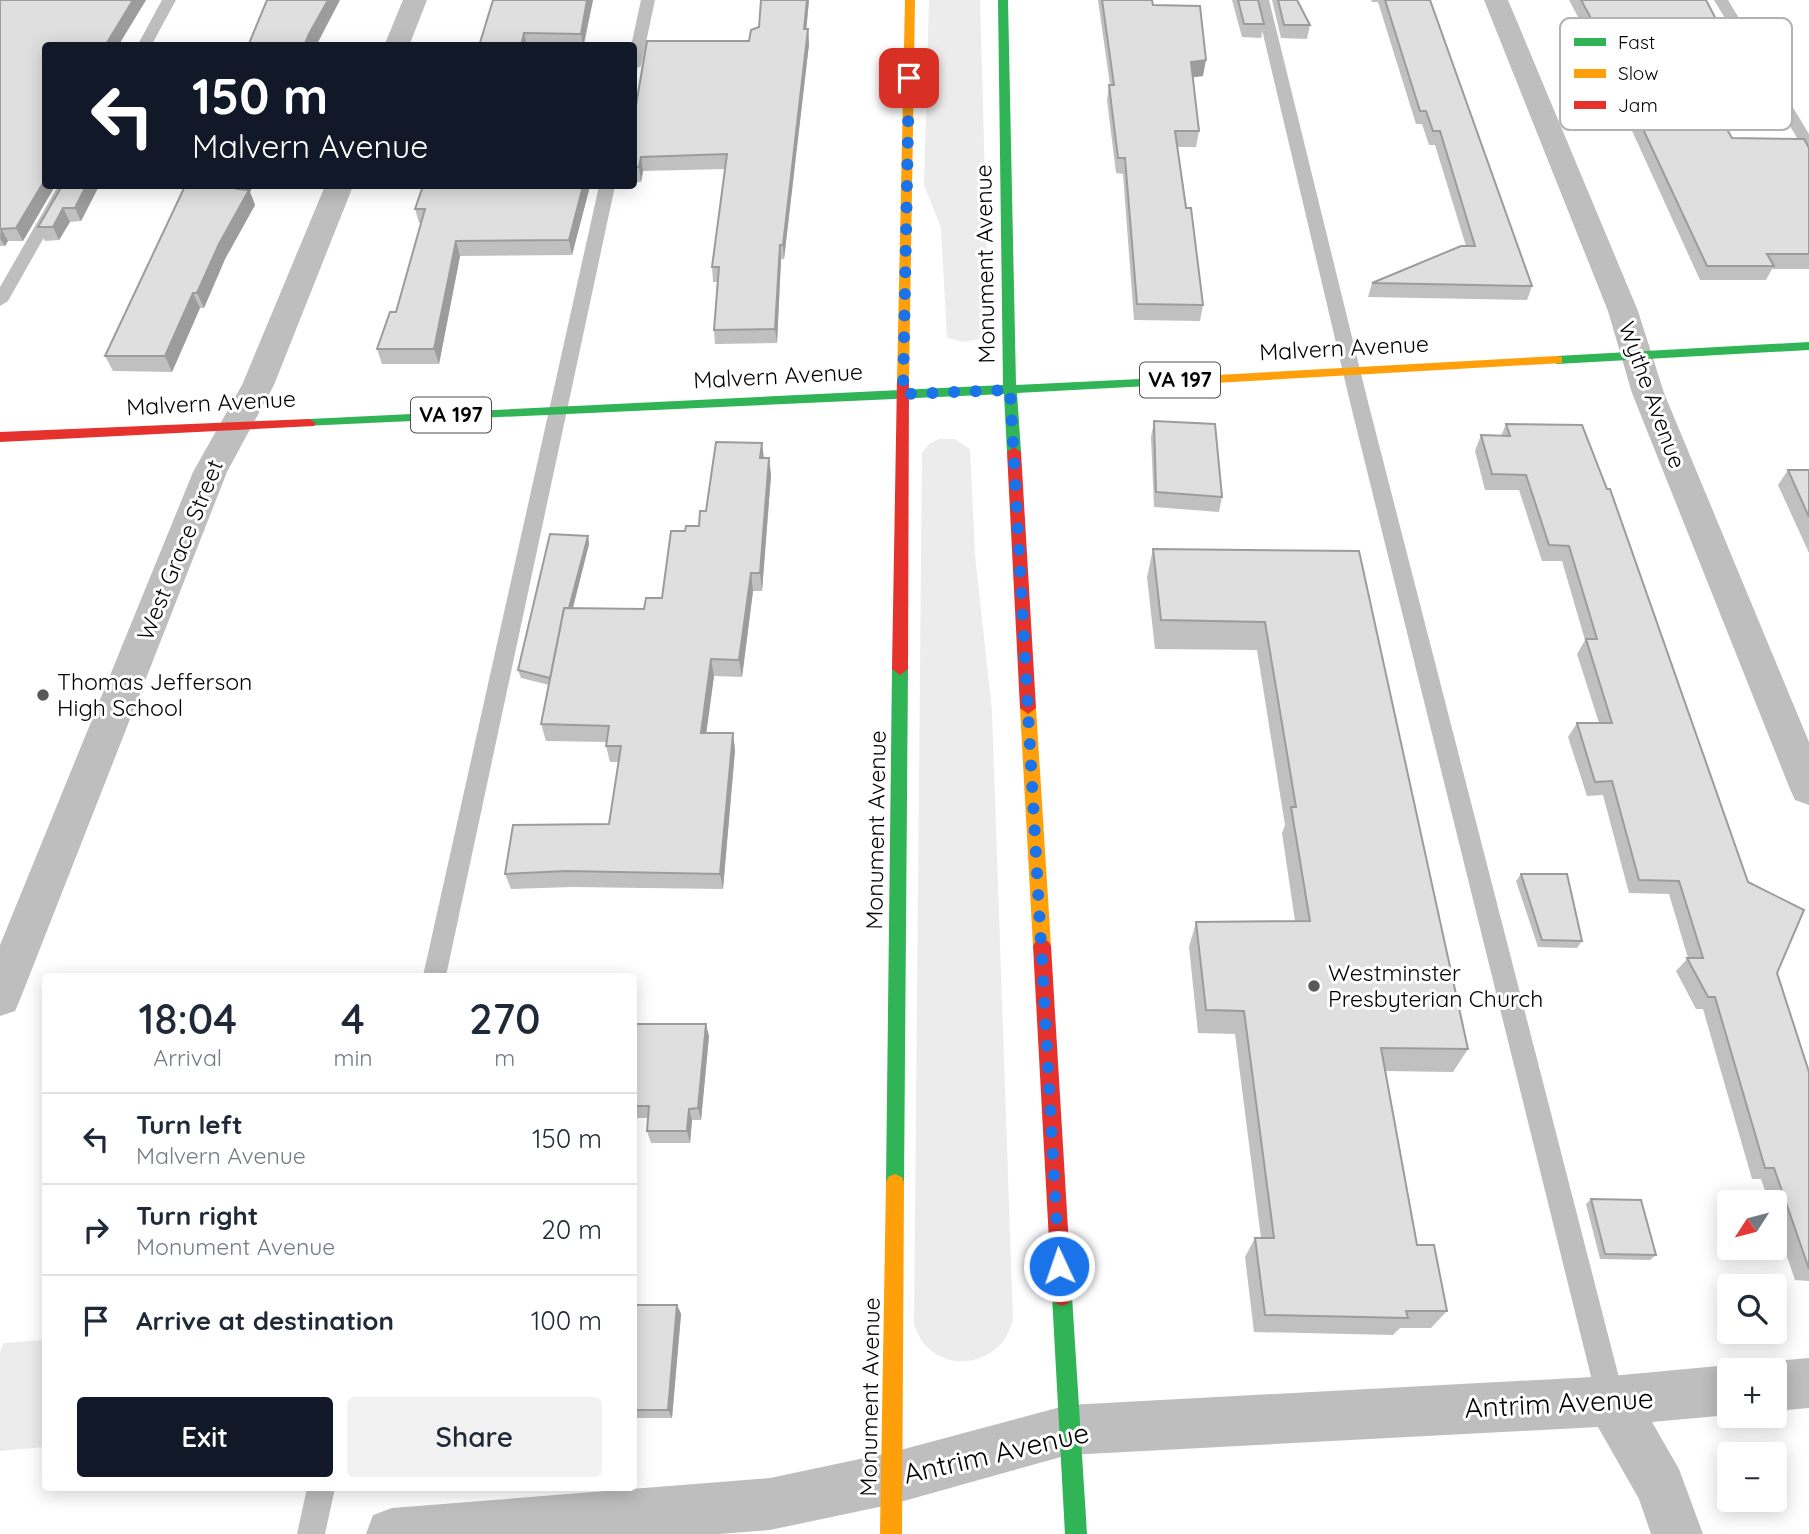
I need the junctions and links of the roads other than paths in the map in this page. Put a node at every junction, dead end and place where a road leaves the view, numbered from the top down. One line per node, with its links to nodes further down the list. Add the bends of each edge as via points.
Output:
1 (169, 0): 10 (lane)
2 (415, 0): 11 (street)
3 (648, 0): 12 (lane)
4 (910, 0): 23 (street, Monument Avenue)
5 (1003, 0): 22 (street, Monument Avenue)
6 (1262, 0): 21 (lane)
7 (1496, 0): 20 (street, Wythe Avenue)
8 (1721, 0): 9 (lane)
9 (1732, 18)
10 (146, 42)
11 (398, 42)
12 (637, 52)
13 (1792, 118): 14 (lane)
14 (1809, 146)
15 (63, 189): 18 (lane)
16 (338, 189): 25 (street, West Grace Street, via 258,384)
17 (606, 189): 24 (lane)
18 (0, 301)
19 (1809, 346): 20 (street, Malvern Avenue / VA 197)
20 (1636, 354): 21 (street, Malvern Avenue / VA 197); 27 (street, Wythe Avenue)
21 (1351, 370): 22 (street, Malvern Avenue / VA 197); 33 (lane)
22 (1010, 390): 23 (street, Malvern Avenue / VA 197); 34 (street, Monument Avenue)
23 (903, 394): 24 (street, Malvern Avenue / VA 197); 35 (street, Monument Avenue)
24 (558, 410): 25 (street, Malvern Avenue / VA 197); 28 (lane)
25 (235, 424): 26 (street, Malvern Avenue / VA 197); 29 (street, West Grace Street, via 210,472)
26 (0, 437)
27 (1809, 789)
28 (435, 973)
29 (0, 997)
30 (1809, 1383): 31 (street)
31 (1787, 1385)
32 (1717, 1391): 33 (street, Antrim Avenue)
33 (1611, 1401): 34 (street, Antrim Avenue); 41 (street, via 1661,1487)
34 (1068, 1430): 35 (street, Antrim Avenue); 40 (street, Monument Avenue)
35 (893, 1478): 38 (street, Antrim Avenue, via 770,1504); 39 (street, Monument Avenue)
36 (320, 1491): 37 (lane)
37 (311, 1534)
38 (392, 1534)
39 (891, 1534)
40 (1076, 1534)
41 (1677, 1534)

